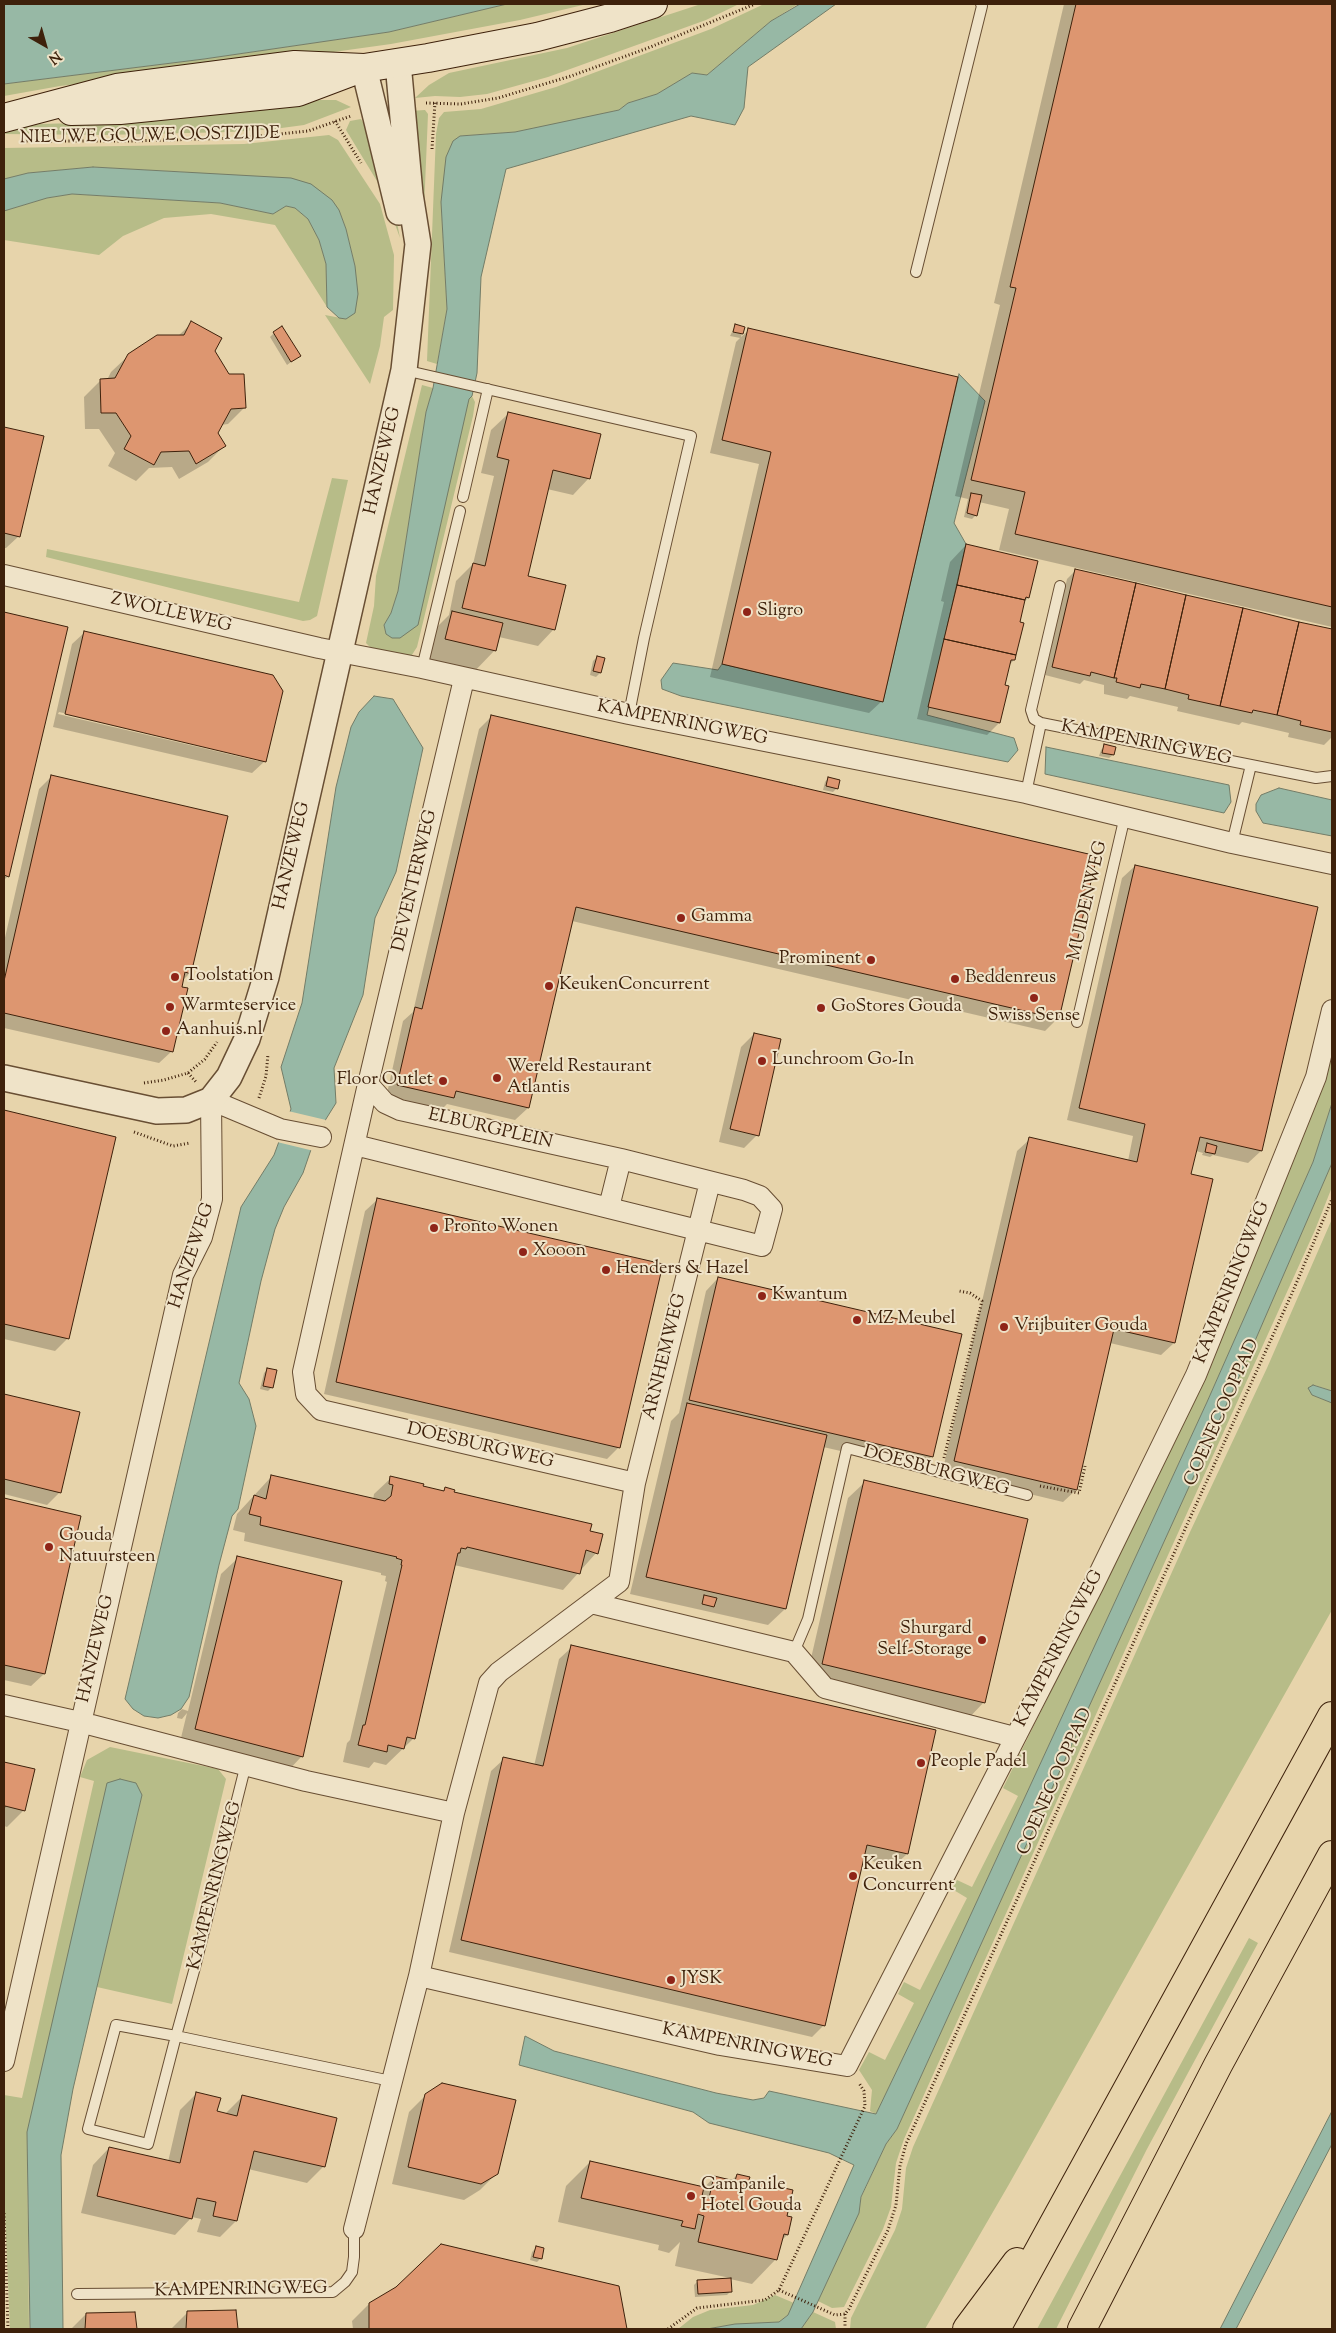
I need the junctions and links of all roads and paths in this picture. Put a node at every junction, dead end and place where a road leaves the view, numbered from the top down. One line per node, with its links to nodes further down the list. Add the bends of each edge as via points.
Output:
1 (653, 4): 4 (main road, NIEUWE GOUWE OOSTZIJDE, via 537,37)
2 (755, 4): 6 (path, via 571,76 498,98 461,104 435,102)
3 (981, 4): 12 (lane)
4 (398, 63): 5 (main road, NIEUWE GOUWE OOSTZIJDE); 6 (street, HANZEWEG)
5 (364, 68): 7 (street, HANZEWEG); 8 (main road, NIEUWE GOUWE OOSTZIJDE, via 295,65 213,75 118,88)
6 (401, 106): 13 (street, HANZEWEG, via 418,244)
7 (374, 112): 9 (path, NIEUWE GOUWE OOSTZIJDE, via 356,114); 13 (street, HANZEWEG, via 406,238)
8 (14, 115)
9 (335, 122): 10 (path, NIEUWE GOUWE OOSTZIJDE, via 308,131 242,138); 11 (path)
10 (22, 141)
11 (365, 169)
12 (916, 272)
13 (412, 306): 14 (street, HANZEWEG)
14 (415, 373): 15 (lane); 20 (street, HANZEWEG)
15 (484, 388): 16 (lane); 23 (lane, via 691,436)
16 (463, 497)
17 (460, 511): 21 (lane)
18 (4, 575): 20 (street, ZWOLLEWEG)
19 (1060, 586): 24 (lane, KAMPENRINGWEG, via 1031,710 1034,719)
20 (339, 652): 21 (street, KAMPENRINGWEG); 37 (street, HANZEWEG, via 266,977 247,1039 229,1077)
21 (422, 668): 22 (street, KAMPENRINGWEG)
22 (464, 679): 23 (street, KAMPENRINGWEG); 36 (street, DEVENTERWEG)
23 (629, 714): 27 (street, KAMPENRINGWEG)
24 (1041, 723): 25 (lane, KAMPENRINGWEG); 27 (lane, KAMPENRINGWEG)
25 (1251, 765): 26 (lane, KAMPENRINGWEG, via 1316,778); 29 (lane, KAMPENRINGWEG)
26 (1332, 776)
27 (1026, 793): 28 (street, KAMPENRINGWEG)
28 (1125, 816): 29 (street, KAMPENRINGWEG); 32 (lane, MUIDENWEG)
29 (1232, 843): 30 (street, KAMPENRINGWEG)
30 (1332, 864)
31 (1332, 1010): 55 (street, KAMPENRINGWEG, via 1316,1077 1196,1375 1114,1544)
32 (1077, 1022)
33 (222, 1035): 34 (path, via 205,1059)
34 (188, 1073)
35 (4, 1078): 37 (street, via 157,1111 186,1110)
36 (368, 1084): 39 (street, DOESBURGWEG); 40 (street, ELBURGPLEIN, via 385,1103 400,1110)
37 (210, 1100): 38 (street, via 280,1128); 54 (street, HANZEWEG, via 212,1199 202,1237 183,1274)
38 (321, 1137)
39 (355, 1145): 43 (street, ELBURGPLEIN); 48 (street, DOESBURGWEG, via 303,1372 306,1394 321,1410)
40 (621, 1159): 41 (street, ELBURGPLEIN); 43 (street)
41 (710, 1182): 44 (street); 44 (street, ELBURGPLEIN, via 760,1196 772,1209 762,1246)
42 (1332, 1199): 69 (path, COENECOOPPAD, via 1293,1292 906,2144 896,2205 888,2230)
43 (609, 1207): 44 (street, ELBURGPLEIN)
44 (698, 1230): 48 (street, ARNHEMWEG)
45 (959, 1291): 47 (path, via 970,1293 982,1301)
46 (1085, 1466): 49 (path, via 1079,1493 1028,1484)
47 (940, 1473): 49 (lane, DOESBURGWEG); 51 (lane, DOESBURGWEG, via 847,1448 808,1619)
48 (635, 1483): 50 (street, via 619,1582)
49 (1027, 1495)
50 (591, 1603): 51 (street); 57 (street, KAMPENRINGWEG, via 489,1683)
51 (794, 1652): 55 (street, via 825,1688)
52 (4, 1705): 54 (street)
53 (1332, 1716): 64 (highway)
54 (80, 1722): 56 (street); 61 (street, HANZEWEG)
55 (1014, 1737): 59 (street, KAMPENRINGWEG, via 847,2066 720,2046)
56 (246, 1764): 57 (street, via 306,1781); 60 (lane, KAMPENRINGWEG)
57 (454, 1813): 59 (street, KAMPENRINGWEG)
58 (1332, 1855): 75 (highway, via 1218,2065)
59 (419, 1976): 62 (street, KAMPENRINGWEG)
60 (176, 2036): 60 (lane, KAMPENRINGWEG, via 116,2024 88,2129 148,2144); 62 (lane, KAMPENRINGWEG)
61 (4, 2061)
62 (391, 2081): 66 (street, KAMPENRINGWEG)
63 (865, 2106): 67 (path)
64 (1081, 2174): 73 (highway); 74 (highway)
65 (4, 2213): 70 (path)
66 (354, 2229): 68 (lane, KAMPENRINGWEG, via 352,2272 334,2292)
67 (779, 2290): 69 (path, via 835,2315); 71 (path, via 765,2300 697,2308)
68 (77, 2294)
69 (844, 2314): 72 (path)
70 (8, 2329)
71 (668, 2329)
72 (845, 2329)
73 (967, 2329)
74 (996, 2329)
75 (1082, 2329)

